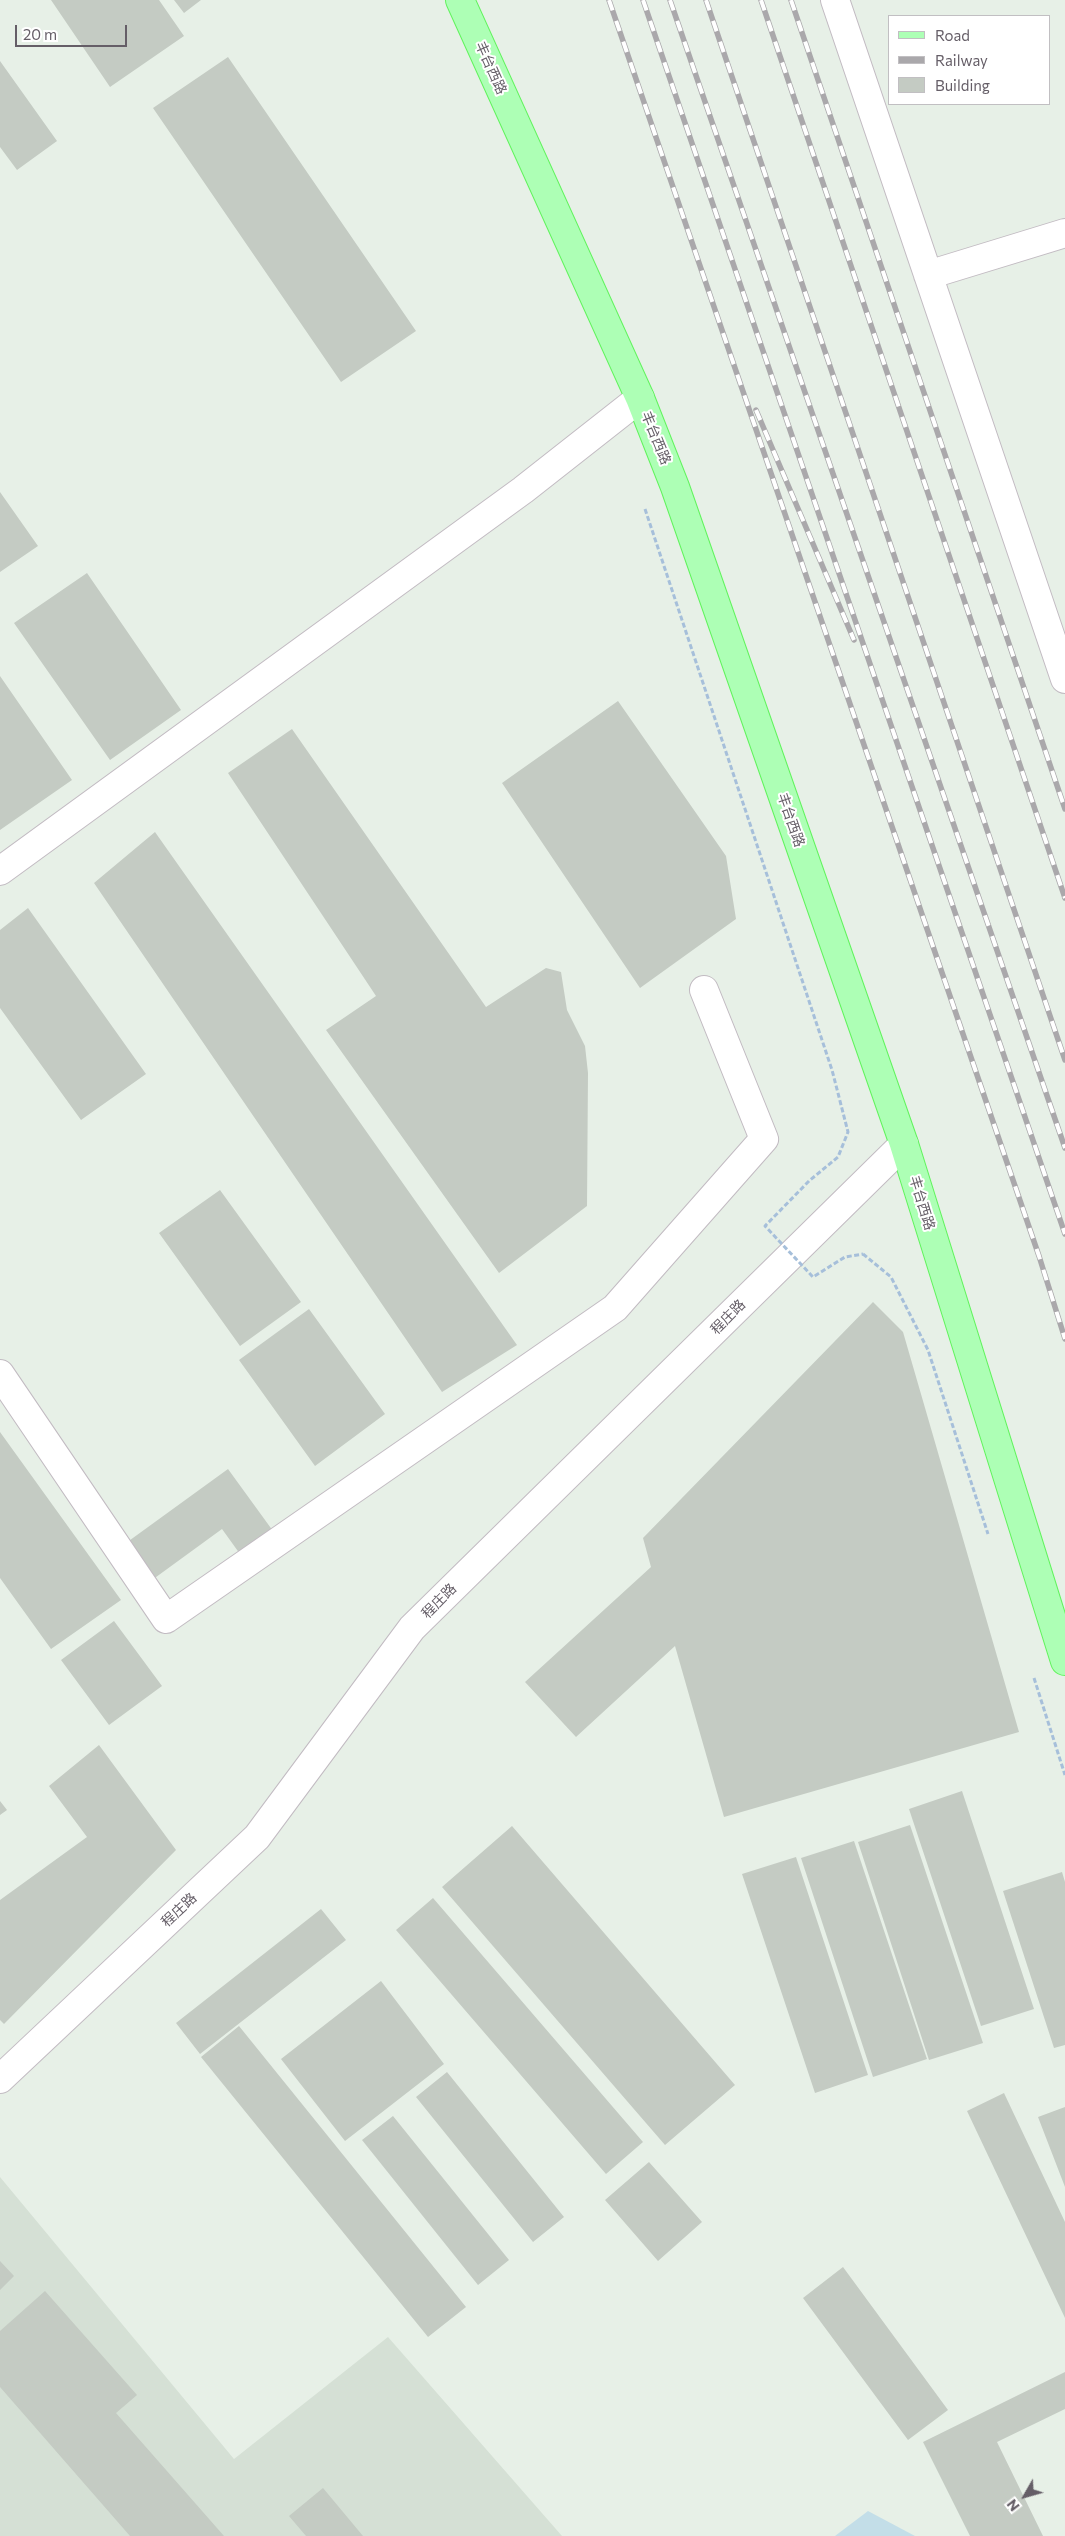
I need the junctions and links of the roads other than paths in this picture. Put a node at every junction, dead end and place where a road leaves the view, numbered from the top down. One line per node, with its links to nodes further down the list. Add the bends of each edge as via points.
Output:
1 (460, 0): 5 (main road, 丰台西路)
2 (835, 0): 4 (street)
3 (1065, 233): 4 (street)
4 (928, 275): 6 (street)
5 (640, 398): 7 (street, via 523,490); 9 (main road, 丰台西路, via 675,487)
6 (1065, 679)
7 (0, 871)
8 (704, 990): 10 (street, via 764,1139 615,1308 166,1619)
9 (904, 1144): 11 (main road, 丰台西路); 12 (street, 程庄路, via 412,1628 257,1837)
10 (0, 1374)
11 (1065, 1661)
12 (0, 2079)

